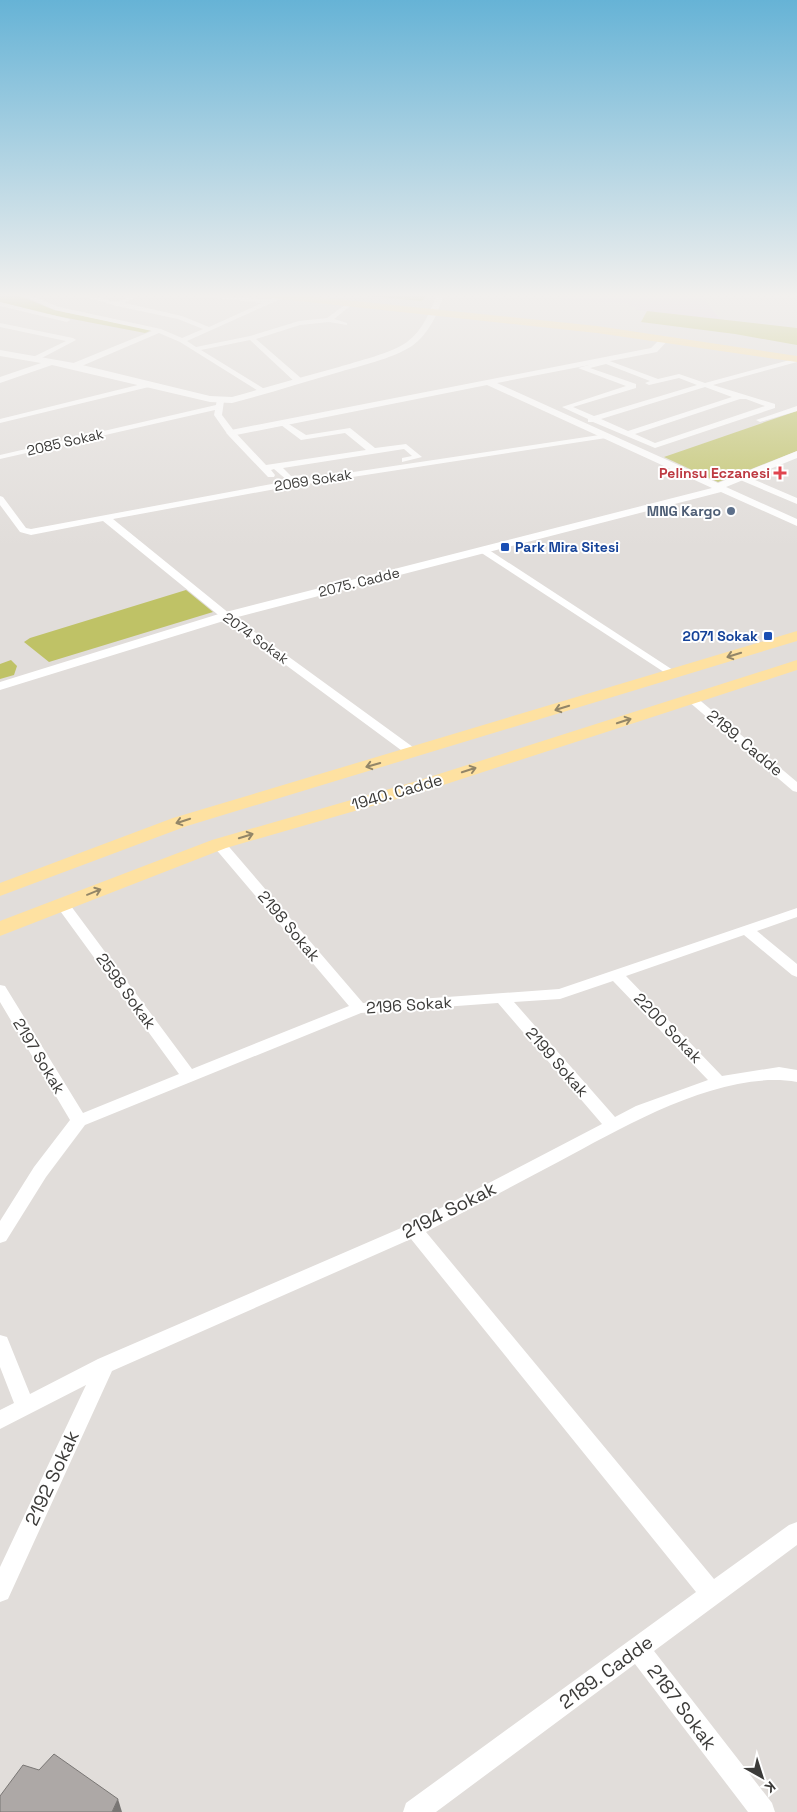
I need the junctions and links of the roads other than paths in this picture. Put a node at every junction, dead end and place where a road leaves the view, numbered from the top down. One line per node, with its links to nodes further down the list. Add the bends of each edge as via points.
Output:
1 (127, 379): 14 (street)
2 (241, 379): 17 (street)
3 (296, 379): 11 (street)
4 (307, 379): 11 (street)
5 (507, 379): 13 (street)
6 (612, 379): 16 (street)
7 (651, 379): 12 (street)
8 (668, 379): 12 (street)
9 (686, 379): 15 (street)
10 (728, 379): 15 (street)
11 (299, 381): 17 (street)
12 (658, 381): 16 (street)
13 (489, 382): 23 (street); 24 (street)
14 (150, 384): 19 (street); 22 (street)
15 (705, 385): 18 (street); 21 (street)
16 (633, 386): 21 (street, via 566,407)
17 (263, 392): 19 (street)
18 (739, 397): 26 (street); 26 (street, via 772,406 655,446)
19 (219, 404): 25 (street, via 218,416); 31 (street, 2085 Sokak)
20 (797, 408): 30 (street)
21 (594, 419): 24 (street); 26 (street)
22 (0, 421)
23 (284, 422): 25 (street); 28 (street, via 304,438 347,430)
24 (579, 424): 27 (street)
25 (231, 433): 33 (street)
26 (628, 434)
27 (606, 436): 30 (street); 35 (street, 2069 Sokak)
28 (373, 451): 32 (street); 32 (street, via 406,446 418,458 289,479)
29 (797, 454): 34 (street, 2075. Cadde)
30 (649, 455): 36 (street)
31 (0, 457)
32 (276, 466): 33 (street)
33 (265, 468): 35 (street)
34 (740, 477): 36 (street, 2075. Cadde); 38 (street)
35 (281, 485): 39 (street, 2069 Sokak)
36 (719, 488): 40 (street); 41 (street, 2075. Cadde)
37 (0, 499): 39 (street, 2069 Sokak, via 23,530 31,532)
38 (797, 501)
39 (104, 517): 42 (street, 2074 Sokak)
40 (797, 523)
41 (483, 550): 42 (street, 2075. Cadde); 45 (street)
42 (226, 616): 46 (street, 2075. Cadde); 48 (street, 2074 Sokak)
43 (797, 636): 45 (main road, 1940. Cadde, one-way to 45)
44 (797, 665): 47 (main road, 1940. Cadde)
45 (674, 674): 48 (main road, 1940. Cadde, one-way to 48)
46 (0, 686)
47 (692, 699): 49 (street, 2189. Cadde); 50 (main road, 1940. Cadde, one-way to 47, via 424,784)
48 (414, 753): 51 (main road, 1940. Cadde, one-way to 51, via 180,822)
49 (797, 788)
50 (219, 844): 52 (main road, 1940. Cadde, one-way to 50); 60 (street, 2198 Sokak)
51 (0, 890)
52 (62, 905): 54 (main road, 1940. Cadde); 62 (street, 2598 Sokak)
53 (797, 912): 55 (street, 2196 Sokak)
54 (0, 929)
55 (747, 930): 56 (street); 57 (street, 2196 Sokak)
56 (797, 972)
57 (616, 975): 59 (street, 2196 Sokak, via 560,994); 63 (street, 2200 Sokak)
58 (0, 990): 64 (street, 2197 Sokak)
59 (502, 998): 60 (street, 2196 Sokak); 65 (street, 2199 Sokak)
60 (359, 1008): 62 (street, 2196 Sokak)
61 (797, 1076): 63 (street, 2194 Sokak, via 778,1073)
62 (189, 1077): 64 (street, 2196 Sokak)
63 (720, 1082): 65 (street, 2194 Sokak, via 642,1110)
64 (79, 1121): 67 (street, via 40,1172)
65 (612, 1126): 66 (street, 2194 Sokak)
66 (414, 1230): 69 (street, 2194 Sokak); 74 (street)
67 (0, 1236)
68 (0, 1343): 70 (street)
69 (105, 1366): 70 (street, 2194 Sokak); 73 (street, 2192 Sokak)
70 (25, 1406): 71 (street, 2194 Sokak)
71 (0, 1420)
72 (797, 1532): 74 (street, 2189. Cadde)
73 (0, 1591)
74 (712, 1594): 75 (street, 2189. Cadde)
75 (638, 1649): 76 (street, 2189. Cadde); 77 (street, 2187 Sokak)
76 (418, 1811)
77 (763, 1812)

